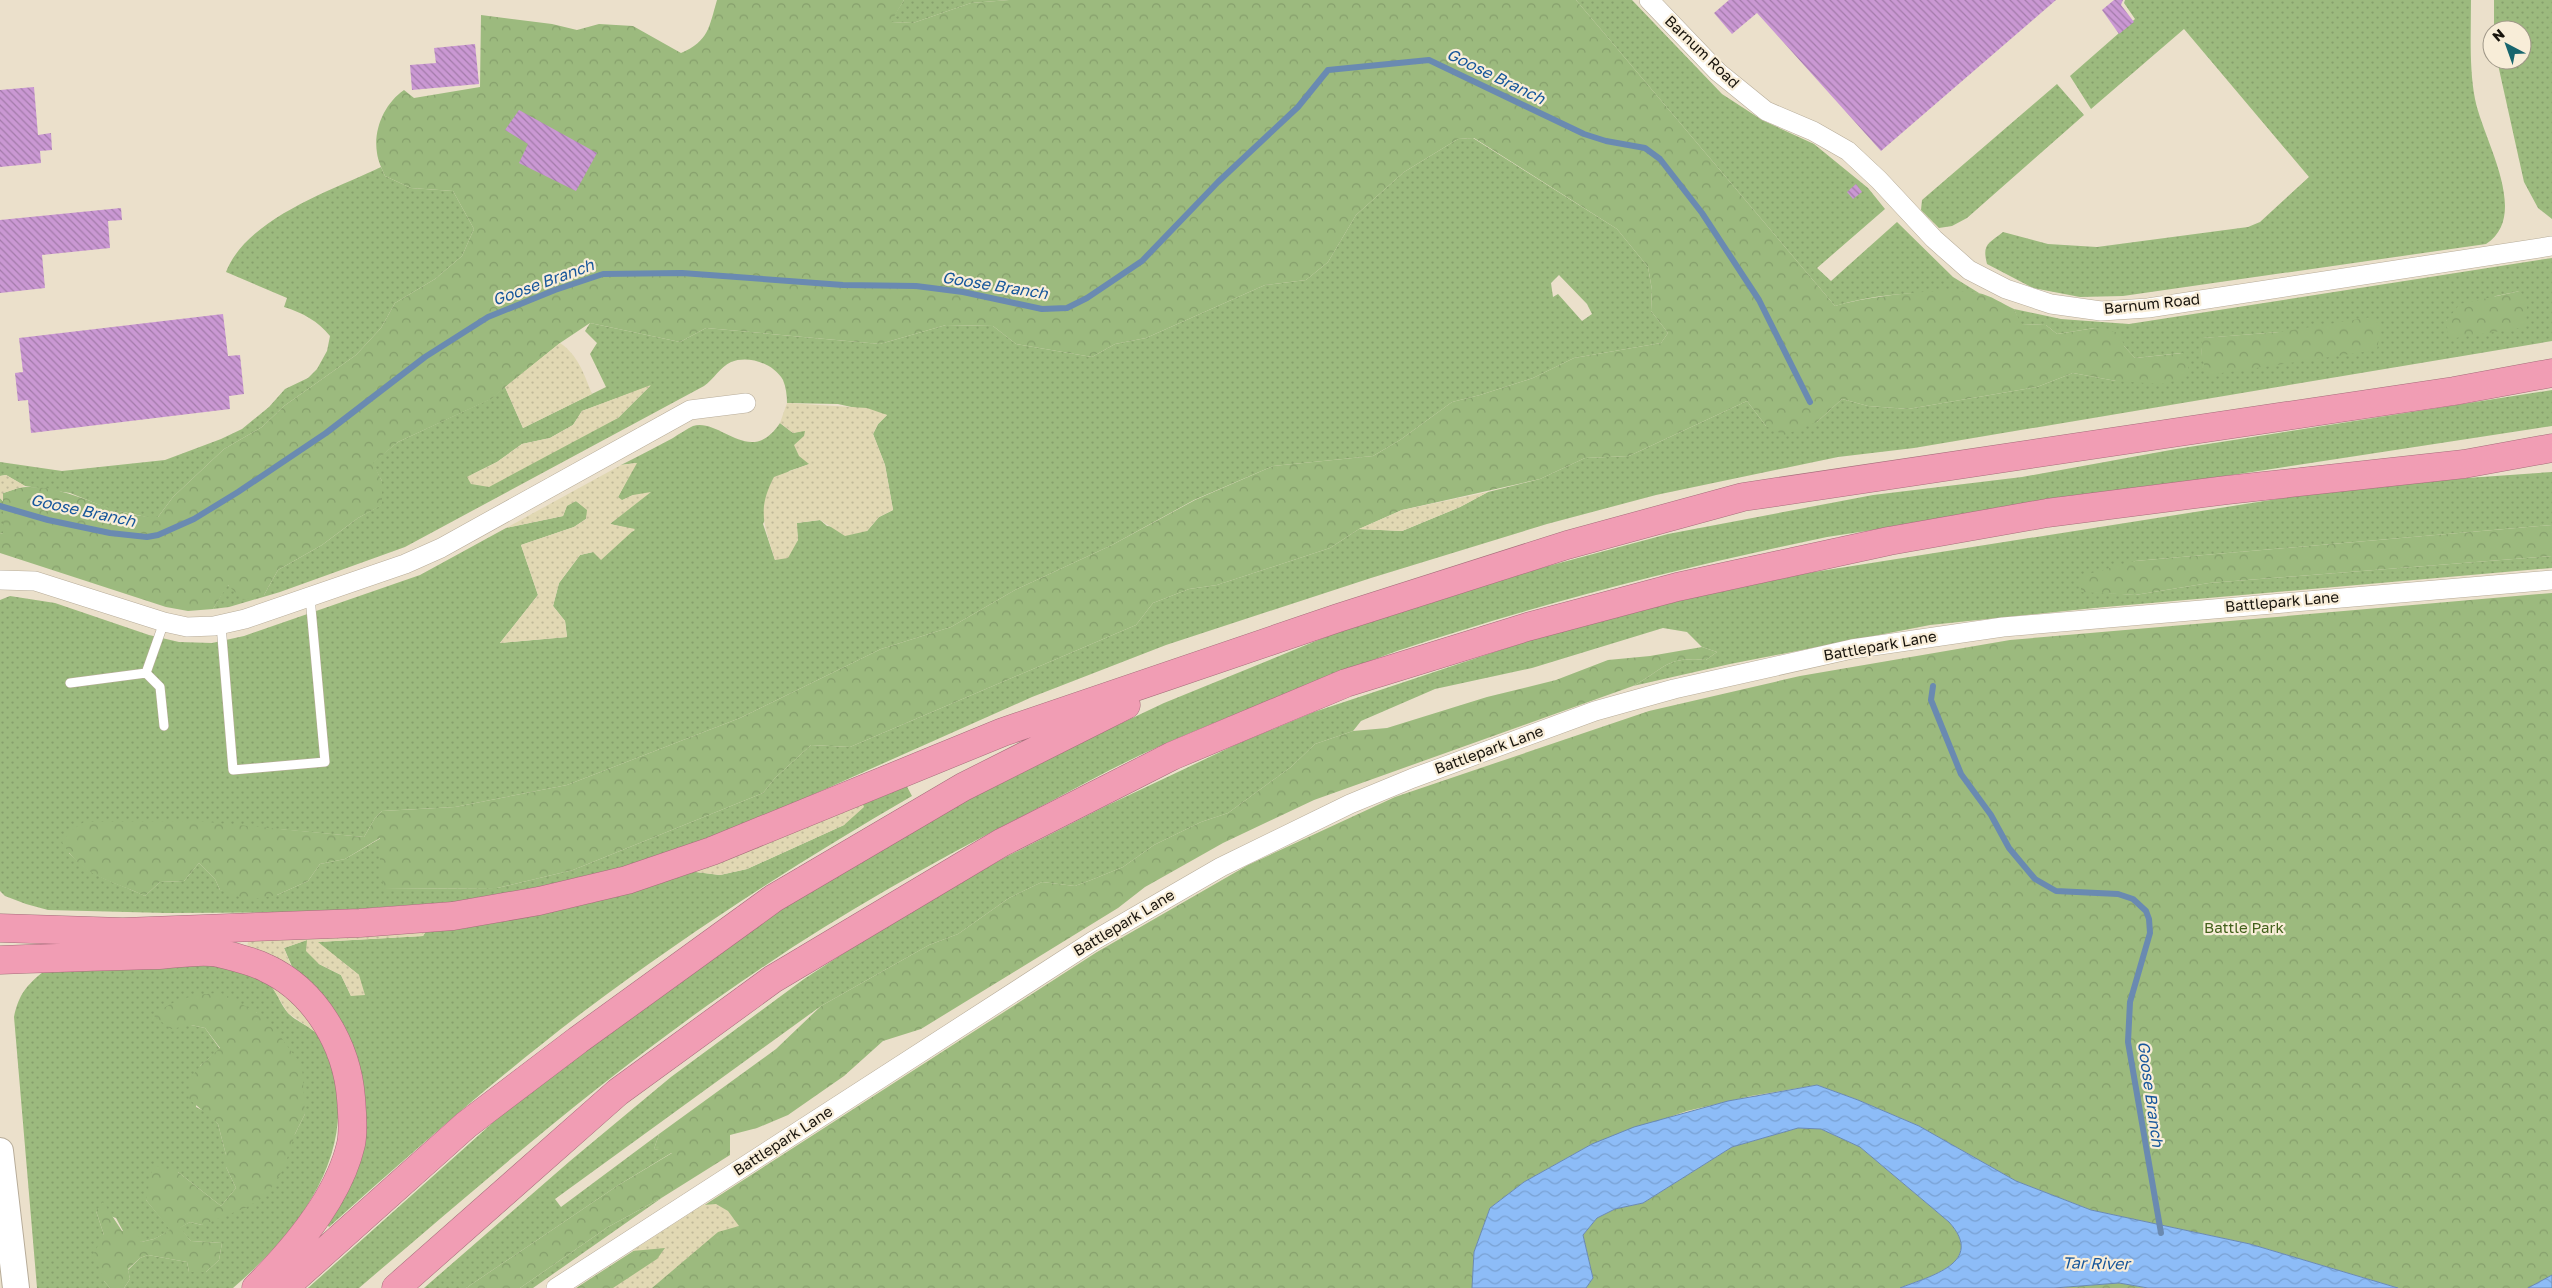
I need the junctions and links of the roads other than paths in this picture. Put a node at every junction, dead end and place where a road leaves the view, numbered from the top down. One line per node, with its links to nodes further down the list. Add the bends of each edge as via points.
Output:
1 (1650, 0): 2 (street, Barnum Road, via 1718,72 1766,111 1813,131 1848,151 1969,270 2006,290 2051,304 2101,311 2148,308)
2 (2552, 246)
3 (2552, 373): 9 (highway, via 2454,391 1743,497 1567,545)
4 (746, 403): 8 (street, via 690,410 441,548)
5 (2552, 448): 21 (highway, via 2464,464 2047,513 1880,543 1677,587 1346,683 1172,756 1001,843 773,979 618,1092)
6 (0, 580): 10 (street, via 36,581)
7 (2552, 580): 22 (street, Battlepark Lane, via 2128,615 1942,635 1852,649 1752,670 1595,711 1350,804 1174,893 1093,941)
8 (310, 597): 11 (street); 11 (lane, via 325,762 233,770)
9 (1338, 618): 15 (highway, via 1003,732 712,851 627,880 539,902 453,916 360,923 123,932); 20 (highway, via 1125,705 963,787 774,898 466,1125)
10 (164, 622): 11 (street, via 188,627); 12 (lane)
11 (221, 625)
12 (146, 672): 13 (lane); 14 (lane, via 160,687)
13 (70, 683)
14 (164, 726)
15 (0, 928)
16 (0, 960): 19 (highway, via 218,953 266,968 293,985 318,1010 349,1075 351,1144 334,1186 310,1225)
17 (0, 1151): 18 (main road)
18 (16, 1288)
19 (256, 1288)
20 (284, 1288)
21 (396, 1288)
22 (556, 1288)

